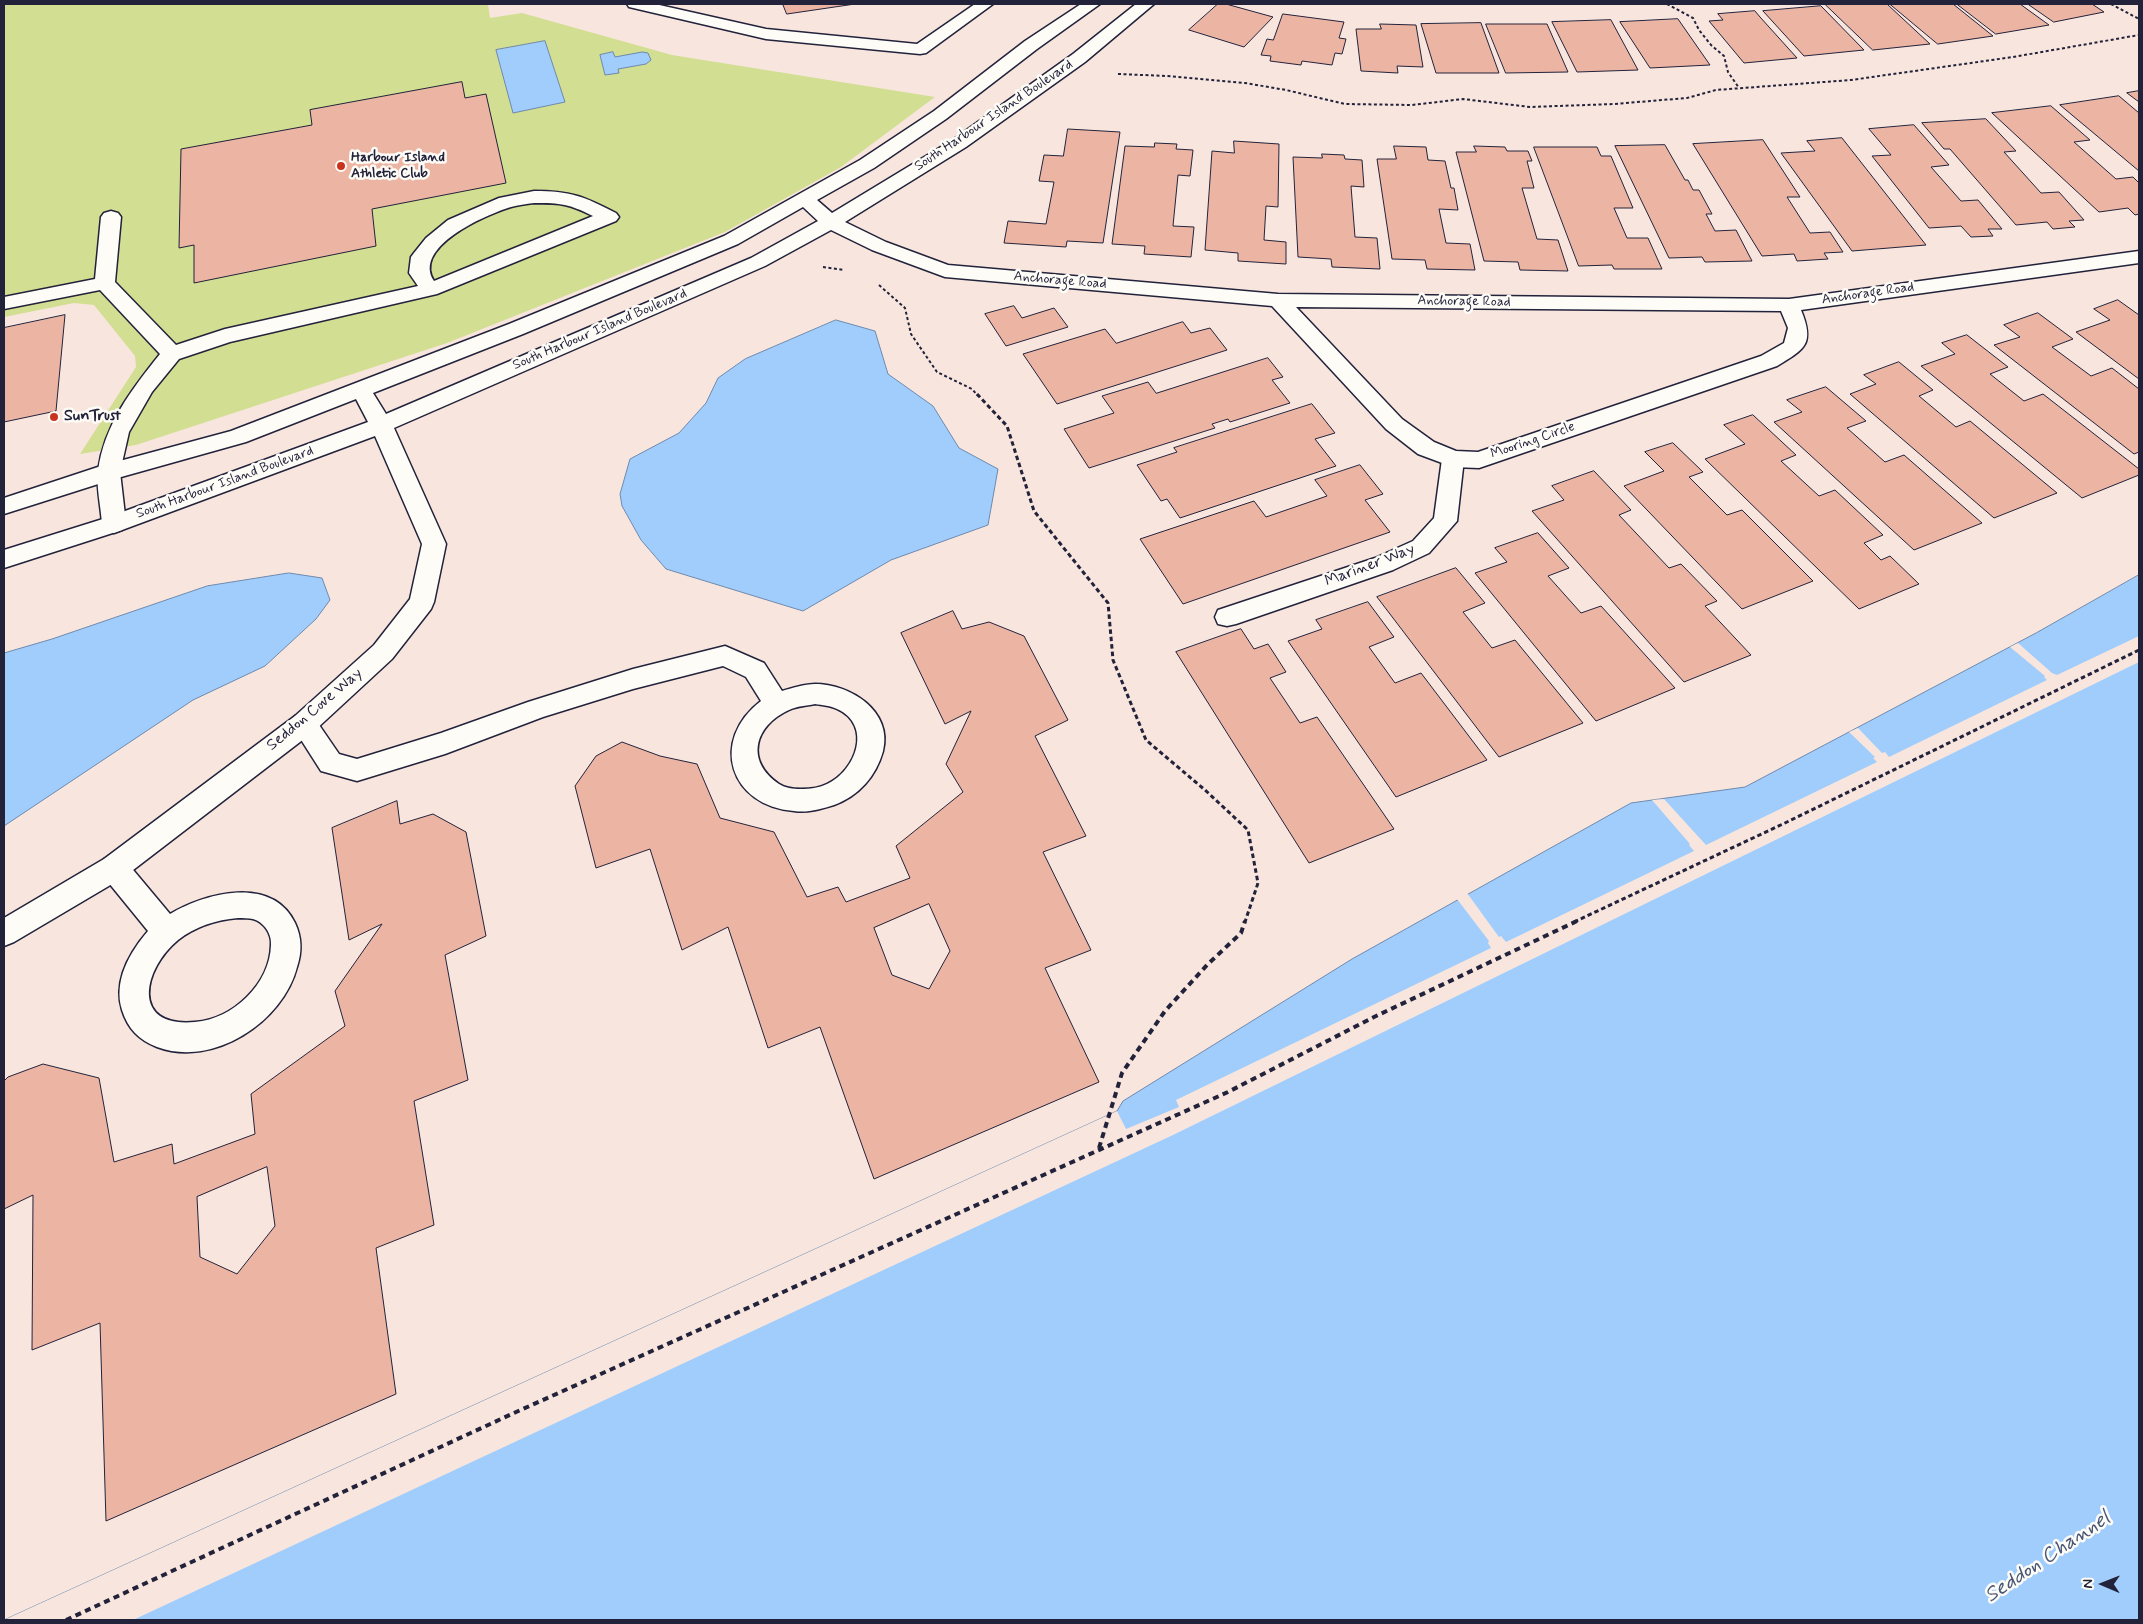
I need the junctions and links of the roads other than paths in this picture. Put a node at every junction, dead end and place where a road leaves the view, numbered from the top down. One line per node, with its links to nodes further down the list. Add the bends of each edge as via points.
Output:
1 (635, 4): 2 (street, via 766,34 920,49)
2 (985, 4)
3 (1092, 4): 5 (street, South Harbour Island Boulevard, via 867,164)
4 (1146, 4): 7 (street, South Harbour Island Boulevard, via 1060,72 960,143)
5 (805, 199): 7 (street, Anchorage Road); 15 (street, South Harbour Island Boulevard, via 731,240)
6 (112, 217): 9 (street)
7 (831, 222): 11 (street, Anchorage Road, via 879,246 945,271); 16 (street, South Harbour Island Boulevard, via 758,262)
8 (2139, 257): 13 (street, Anchorage Road)
9 (106, 283): 12 (street); 14 (street)
10 (430, 290): 10 (street, via 546,242 609,217 578,201 558,197 506,202 455,224 433,242 421,257 419,273); 14 (street, via 225,336)
11 (1278, 300): 13 (street, Anchorage Road); 17 (street, Mooring Circle, via 1394,424 1426,448)
12 (4, 303)
13 (1789, 305): 17 (street, Mooring Circle, via 1798,328 1794,346 1769,361 1479,460)
14 (172, 354): 18 (street, via 144,388 118,432)
15 (361, 390): 16 (street, Seddon Cove Way); 18 (street, South Harbour Island Boulevard, via 238,437)
16 (381, 425): 20 (street, South Harbour Island Boulevard); 24 (street, Seddon Cove Way, via 434,544 422,602 383,652)
17 (1453, 459): 22 (street, Mariner Way, via 1445,521 1421,547 1384,564)
18 (109, 472): 19 (street, South Harbour Island Boulevard); 20 (street)
19 (4, 506)
20 (114, 524): 21 (street, South Harbour Island Boulevard)
21 (4, 559)
22 (1226, 617)
23 (776, 704): 23 (street, via 747,734 743,752 746,770 757,785 774,796 796,801 839,791 855,779 866,764 872,747 871,730 864,716 852,704 815,694); 24 (street, via 755,670 725,656 633,679 357,770 330,763)
24 (304, 724): 25 (street, Seddon Cove Way)
25 (114, 868): 26 (street); 27 (street, Seddon Cove Way)
26 (167, 932): 26 (street, via 149,952 137,974 133,996 138,1015 150,1029 170,1037 195,1038 220,1031 266,998 281,976 287,954 286,934 276,918 259,908 238,905 214,907 189,917)
27 (4, 933)

